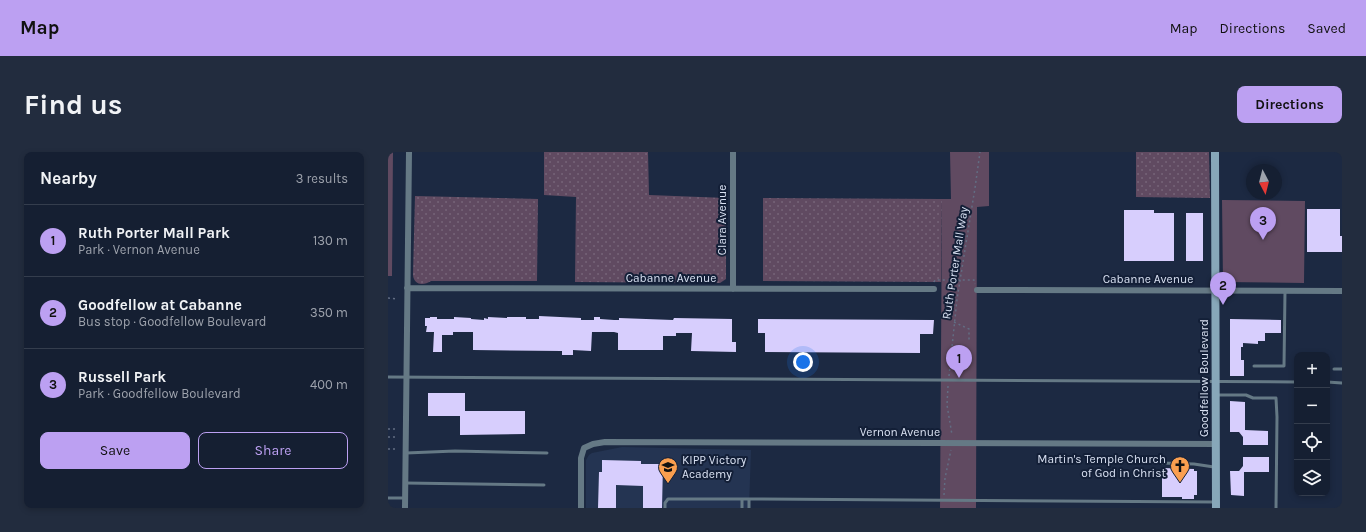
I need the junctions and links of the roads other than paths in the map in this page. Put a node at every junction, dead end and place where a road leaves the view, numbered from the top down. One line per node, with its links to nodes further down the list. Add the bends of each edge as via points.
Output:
1 (409, 152): 4 (street)
2 (733, 152): 5 (street, Clara Avenue)
3 (1215, 152): 8 (main road, Goodfellow Boulevard)
4 (407, 288): 5 (street, Cabanne Avenue); 15 (street)
5 (733, 289): 6 (street, Cabanne Avenue)
6 (934, 289)
7 (977, 290): 8 (street, Cabanne Avenue)
8 (1216, 291): 9 (street, Cabanne Avenue); 16 (main road, Goodfellow Boulevard)
9 (1285, 291): 10 (street, Cabanne Avenue); 11 (lane, via 1284,366)
10 (1342, 291)
11 (1254, 366)
12 (1334, 369): 13 (lane)
13 (1342, 369)
14 (388, 377): 15 (lane)
15 (407, 377): 16 (lane); 22 (street)
16 (1216, 381): 17 (lane); 20 (main road, Goodfellow Boulevard)
17 (1294, 382)
18 (1330, 382): 19 (lane)
19 (1342, 383)
20 (1216, 395): 21 (main road, Goodfellow Boulevard); 38 (lane, via 1276,398)
21 (1216, 444): 25 (main road, Goodfellow Boulevard); 34 (street, Vernon Avenue, via 605,442 584,448 580,458)
22 (406, 453): 23 (lane); 26 (street)
23 (547, 453)
24 (1161, 462): 25 (lane)
25 (1216, 467): 32 (main road, Goodfellow Boulevard)
26 (406, 483): 27 (lane); 29 (street)
27 (544, 484)
28 (388, 498): 29 (lane)
29 (405, 498): 33 (street)
30 (742, 499): 31 (lane); 35 (lane, via 668,499); 36 (lane)
31 (749, 499): 32 (lane); 37 (lane)
32 (1216, 505)
33 (405, 508)
34 (580, 508)
35 (665, 508)
36 (742, 508)
37 (749, 508)
38 (1276, 508)

